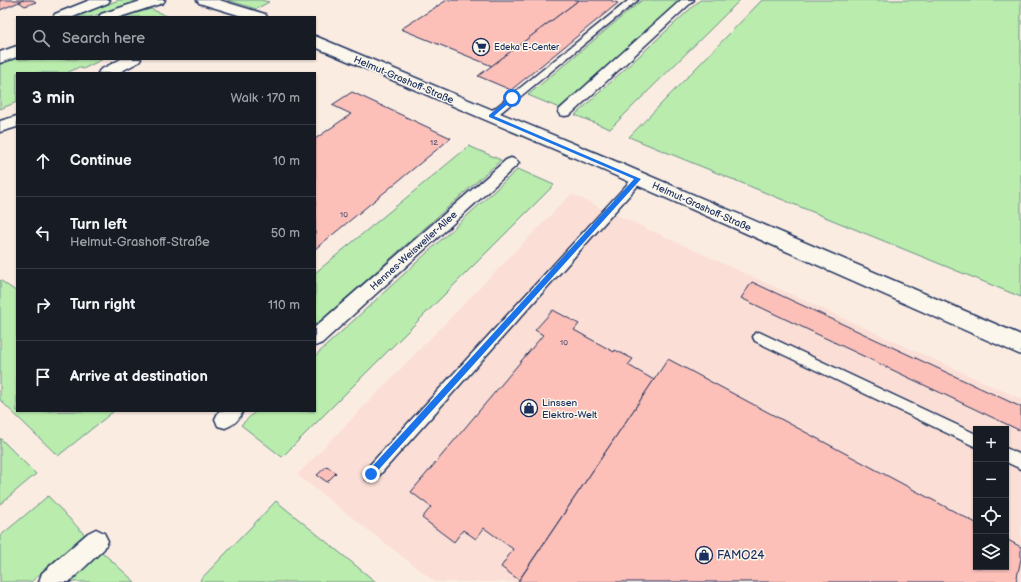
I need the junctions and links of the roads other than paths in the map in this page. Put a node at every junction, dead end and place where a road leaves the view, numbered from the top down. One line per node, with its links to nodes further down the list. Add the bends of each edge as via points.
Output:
1 (103, 0): 7 (street)
2 (158, 0): 8 (street)
3 (204, 0): 6 (street)
4 (634, 0): 19 (lane)
5 (688, 0): 18 (street)
6 (223, 4): 9 (street); 10 (street)
7 (63, 16)
8 (109, 16)
9 (213, 16)
10 (257, 16)
11 (16, 36): 13 (street)
12 (316, 42): 19 (street, Helmut-Grashoff-Straße)
13 (0, 43)
14 (16, 51): 15 (street)
15 (0, 58)
16 (131, 60): 17 (street)
17 (108, 72)
18 (565, 112)
19 (491, 116): 23 (street, Helmut-Grashoff-Straße)
20 (16, 120): 21 (street)
21 (0, 127)
22 (511, 163): 24 (street, Hennes-Weisweiler-Allee)
23 (638, 179): 26 (street, Helmut-Grashoff-Straße); 30 (lane)
24 (316, 337)
25 (759, 337): 27 (lane)
26 (1021, 345)
27 (973, 440)
28 (1009, 456): 29 (lane)
29 (1021, 462)
30 (371, 474)
31 (96, 541): 32 (street)
32 (51, 582)

